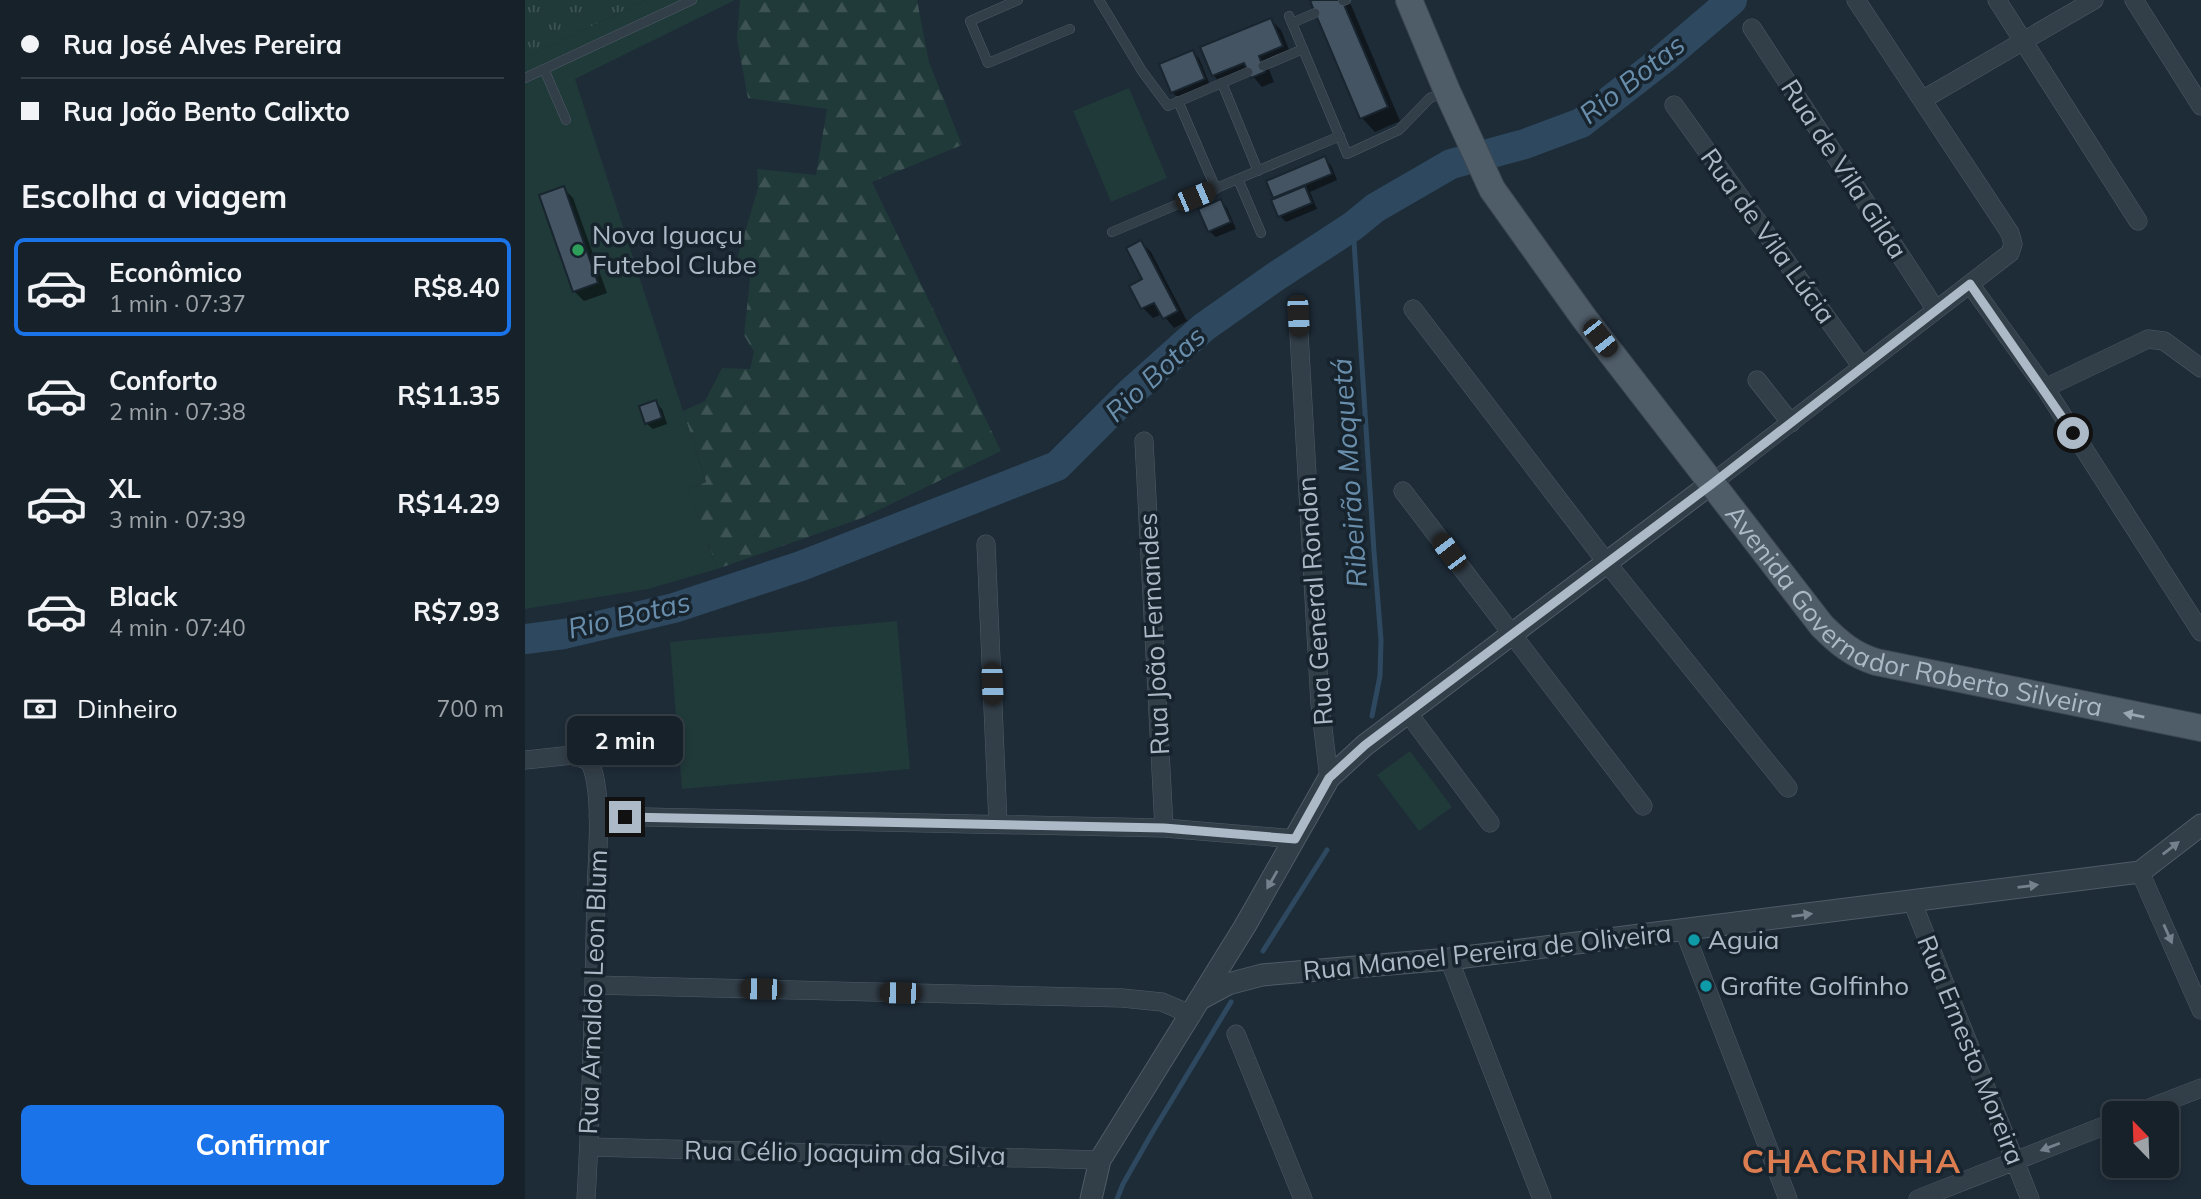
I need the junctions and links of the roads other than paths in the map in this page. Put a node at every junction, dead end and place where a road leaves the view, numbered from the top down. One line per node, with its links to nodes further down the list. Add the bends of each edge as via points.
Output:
1 (692, 0): 15 (lane)
2 (1018, 0): 11 (lane, via 970,20 988,63)
3 (1099, 0): 21 (lane, via 1168,106)
4 (1409, 0): 19 (main road, Avenida Governador Roberto Silveira)
5 (1856, 0): 20 (street)
6 (1997, 0): 12 (street)
7 (2094, 0): 12 (street)
8 (2134, 0): 23 (street)
9 (1315, 13): 13 (lane, via 1291,20)
10 (1752, 28): 34 (street, Rua de Vila Gilda)
11 (1070, 29)
12 (2023, 41): 20 (street); 29 (street)
13 (1303, 49): 14 (lane); 25 (lane)
14 (1263, 66)
15 (544, 69): 17 (lane); 24 (lane)
16 (1248, 72): 18 (lane)
17 (525, 78)
18 (1221, 83): 21 (lane); 26 (lane)
19 (1447, 91): 25 (lane, via 1430,98 1399,130 1347,154); 42 (main road, Avenida Governador Roberto Silveira, via 1492,189)
20 (1922, 100): 32 (street, via 2013,241 2010,253)
21 (1178, 101): 28 (lane)
22 (1674, 105): 36 (street, Rua de Vila Lúcia)
23 (2201, 106)
24 (566, 120)
25 (1340, 136): 26 (lane)
26 (1258, 171): 27 (lane)
27 (1238, 179): 28 (lane); 31 (lane)
28 (1216, 189): 30 (lane)
29 (2137, 221)
30 (1112, 232)
31 (1261, 233)
32 (1970, 284): 34 (street); 39 (street)
33 (1413, 309): 45 (street)
34 (1936, 310): 36 (street)
35 (1298, 316): 51 (street, Rua General Rondon, via 1320,704)
36 (1862, 368): 40 (street)
37 (2201, 368): 39 (street, via 2164,341 2148,339)
38 (1757, 380): 40 (street)
39 (2045, 388): 46 (street)
40 (1791, 423): 42 (street)
41 (1143, 440): 58 (street, Rua João Fernandes)
42 (1712, 484): 45 (street); 49 (main road, Avenida Governador Roberto Silveira, one-way to 42, via 1856,655 1822,626)
43 (1403, 491): 47 (street)
44 (986, 544): 55 (street)
45 (1607, 563): 47 (street); 52 (street)
46 (2201, 632)
47 (1511, 635): 48 (street); 53 (street)
48 (1408, 713): 51 (street); 56 (street)
49 (2201, 729)
50 (525, 760): 54 (street, Rua Arnaldo Leon Blum, via 583,757 592,767)
51 (1329, 778): 59 (street)
52 (1788, 788)
53 (1643, 806)
54 (598, 816): 55 (street); 66 (street, Rua Arnaldo Leon Blum)
55 (998, 823): 58 (street)
56 (1490, 823)
57 (2201, 825): 60 (street, one-way to 57)
58 (1164, 828): 59 (street)
59 (1295, 839): 62 (street, one-way to 62)
60 (2140, 872): 61 (street, Rua Manoel Pereira de Oliveira, one-way to 60); 68 (street, one-way to 68)
61 (1912, 901): 63 (street, Rua Manoel Pereira de Oliveira, one-way to 61); 75 (street, Rua Ernesto Moreira)
62 (1245, 926): 65 (street, via 1245,954); 67 (street)
63 (1684, 930): 64 (street, Rua Manoel Pereira de Oliveira); 80 (street)
64 (1449, 959): 65 (street, Rua Manoel Pereira de Oliveira); 79 (street)
65 (1262, 975): 67 (street, Rua Manoel Pereira de Oliveira, via 1228,984)
66 (594, 985): 67 (street, via 1122,998); 73 (street, Rua Arnaldo Leon Blum)
67 (1197, 1007): 74 (street)
68 (2201, 1010)
69 (1236, 1034): 78 (street)
70 (2201, 1088): 71 (street)
71 (2168, 1101)
72 (2102, 1127): 75 (street, one-way to 75)
73 (589, 1147): 74 (street, Rua Célio Joaquim da Silva); 76 (street, Rua Arnaldo Leon Blum)
74 (1100, 1160): 77 (street)
75 (2015, 1160): 81 (street); 82 (street, Rua Ernesto Moreira)
76 (586, 1199)
77 (1091, 1199)
78 (1303, 1199)
79 (1542, 1199)
80 (1788, 1199)
81 (1917, 1199)
82 (2030, 1199)

